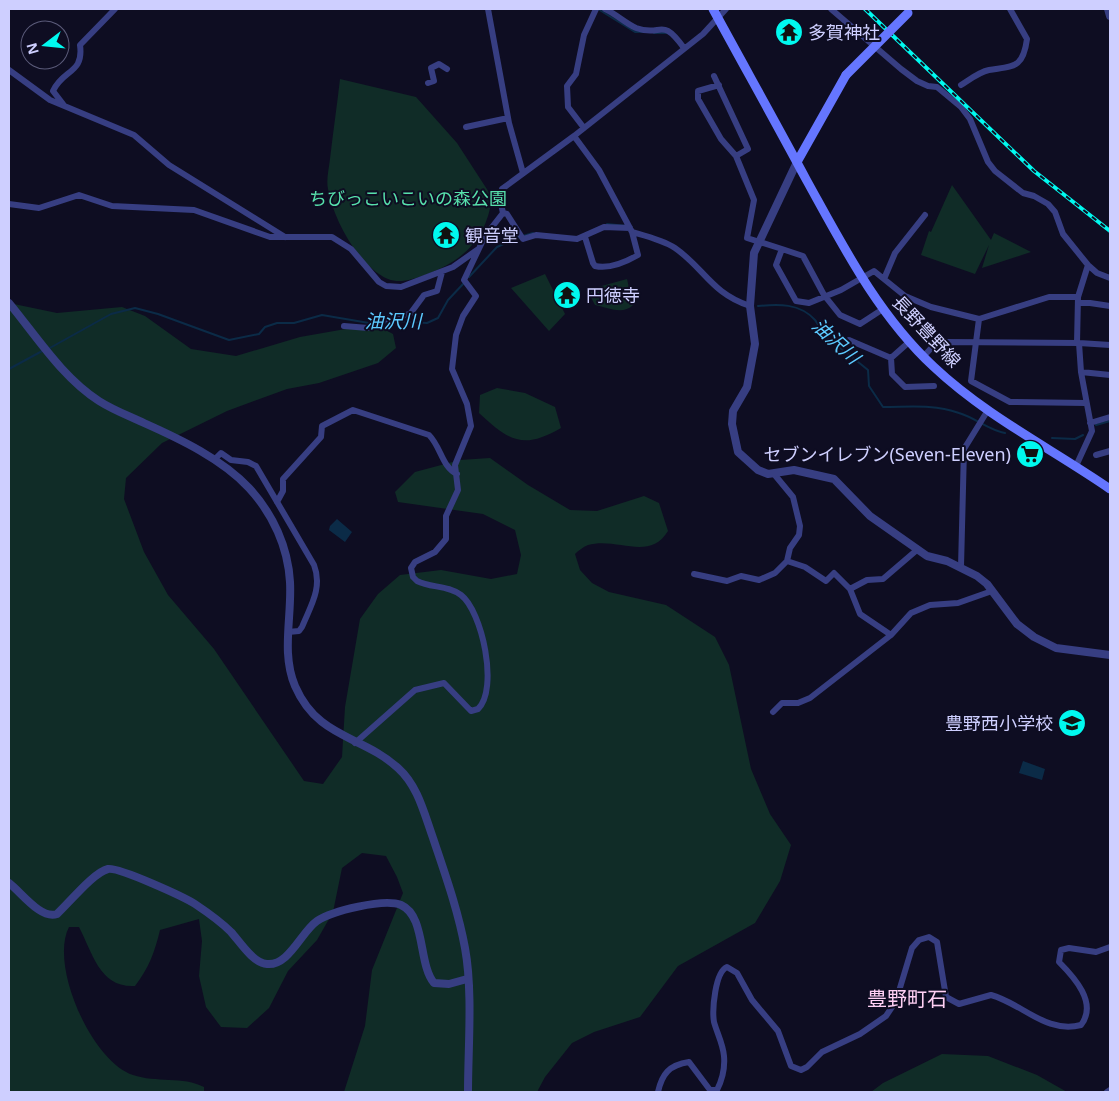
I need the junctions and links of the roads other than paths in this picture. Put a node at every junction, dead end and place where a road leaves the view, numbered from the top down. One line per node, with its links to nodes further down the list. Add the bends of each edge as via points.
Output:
1 (115, 9): 20 (street, via 80,45 80,62 76,68 58,80 53,91)
2 (488, 9): 21 (street)
3 (596, 9): 23 (street, via 584,35 576,74 567,86 568,107)
4 (605, 9): 13 (street, via 636,28 667,29)
5 (713, 9): 12 (main road, 長野豊野線)
6 (726, 9): 12 (street)
7 (831, 9): 37 (street, via 901,69 917,81 937,87 961,107 995,171 1023,193 1052,208 1063,234)
8 (1010, 9): 18 (street, via 1028,39 1023,56 1016,65 1004,70 989,70)
9 (1108, 9): 11 (street)
10 (911, 11): 26 (main road, bridge, via 846,75)
11 (1110, 16)
12 (718, 19): 13 (street); 26 (main road, 長野豊野線)
13 (684, 48): 23 (street)
14 (447, 69): 17 (street, via 439,64 431,68 434,81)
15 (9, 70): 20 (street, via 50,100)
16 (714, 76): 19 (street)
17 (428, 84)
18 (960, 85)
19 (719, 86): 25 (street, via 748,149); 25 (street, via 698,91 698,98 721,139)
20 (63, 105): 32 (street, via 134,135 169,165)
21 (508, 118): 22 (street); 27 (street)
22 (466, 127)
23 (584, 128): 24 (street)
24 (574, 136): 27 (street); 31 (street, via 599,170)
25 (736, 156): 34 (street, via 754,200 747,238)
26 (797, 162): 34 (street); 39 (main road, 長野豊野線)
27 (523, 173): 29 (street, via 502,189)
28 (9, 204): 32 (street, via 39,208 79,195 112,206 194,210 270,237)
29 (502, 212): 33 (street, via 507,214 521,237); 35 (street)
30 (925, 215): 41 (street, via 896,254)
31 (630, 229): 33 (street, via 604,227); 33 (street, via 638,255 600,268 593,263); 45 (street, via 674,248 716,288)
32 (285, 237): 38 (street, via 332,237 351,249 374,277 386,286 401,287)
33 (585, 237)
34 (758, 242): 36 (street); 45 (street, via 751,273)
35 (477, 249): 38 (street); 68 (street, via 466,281 476,296 456,335 452,369 467,404 471,426 458,453)
36 (782, 250): 42 (street, via 803,256); 42 (street, via 776,265 796,300 809,303)
37 (1088, 265): 40 (street); 43 (street)
38 (442, 272): 49 (street, via 437,291 424,295 410,314 370,325)
39 (863, 278): 41 (street, via 874,271); 42 (street); 47 (main road, 長野豊野線)
40 (1110, 278)
41 (884, 279): 48 (street, via 905,296 931,307)
42 (824, 296): 47 (street, via 840,315 860,324)
43 (1078, 300): 46 (street); 48 (street, via 1049,297); 53 (street)
44 (9, 303): 66 (street, via 77,385 101,402)
45 (750, 306): 69 (street, via 754,353 747,387 735,406 732,424 738,452 758,470)
46 (1110, 306)
47 (883, 309): 51 (main road, 長野豊野線)
48 (978, 319): 52 (street)
49 (344, 326)
50 (849, 340): 56 (street)
51 (910, 342): 55 (main road, 長野豊野線); 56 (street)
52 (974, 342): 53 (street); 55 (street, via 934,345); 60 (street, via 971,381 1010,402)
53 (1078, 343): 54 (street); 57 (street)
54 (1110, 345)
55 (923, 357): 61 (main road, 長野豊野線)
56 (891, 358): 59 (street, via 892,374 905,387)
57 (1081, 372): 58 (street); 60 (street)
58 (1110, 375)
59 (934, 386)
60 (1086, 403): 63 (street)
61 (986, 413): 67 (main road, 長野豊野線); 74 (street, via 964,449)
62 (1110, 417): 63 (street)
63 (1090, 423): 67 (street, via 1092,431)
64 (1110, 452): 65 (street)
65 (1096, 455)
66 (214, 460): 71 (street, via 221,453 231,460 256,466); 78 (street, via 247,486 275,523 285,549 290,582)
67 (1076, 466): 70 (main road, 長野豊野線)
68 (457, 474): 71 (street, via 446,465 429,435 353,410 322,426 321,437 283,479 283,491); 82 (street, via 458,490 446,516 446,539 432,554 413,564 412,572 419,582 459,593 473,610 488,671 486,698 478,709 471,711 444,683 415,690)
69 (774, 474): 72 (street, via 794,470 834,478 870,516); 73 (street, via 793,497 800,526)
70 (1110, 490)
71 (277, 502): 78 (street, via 318,575 317,592 302,628)
72 (918, 549): 74 (street, via 927,556); 76 (street, via 883,579 867,580)
73 (787, 561): 75 (street, via 775,573 759,580 741,576 728,581); 76 (street, via 826,581 834,573)
74 (961, 567): 77 (street, via 977,576)
75 (694, 574)
76 (850, 589): 79 (street, via 860,614)
77 (992, 591): 79 (street, via 958,603 930,605 911,613); 80 (street, via 1017,624 1034,638 1056,648)
78 (288, 632): 82 (street, via 288,661 302,698 330,729)
79 (891, 635): 81 (street, via 810,698 798,703 782,703)
80 (1110, 655)
81 (773, 712)
82 (355, 742): 85 (street, via 398,768 416,791 450,889 465,950)
83 (9, 883): 85 (street, via 43,913 52,915 102,872 113,869 194,904 228,929 260,963 268,964 281,960 318,920 370,905 397,903 407,908 413,917 427,970 434,983 449,984)
84 (1110, 946): 88 (street, via 1096,952 1061,950 1059,962 1075,978 1085,998 1086,1008 1081,1025 1066,1028 1051,1026 991,995 959,1004 946,997 937,942 929,937 919,940 912,948 892,1009 866,1030 822,1052 801,1070 791,1066 778,1031 752,1000 737,972 727,967 718,975 714,1011 724,1056 724,1070 717,1090 710,1090 688,1062 668,1069)
85 (467, 979): 87 (street)
86 (1110, 1090): 89 (street)
87 (468, 1092)
88 (658, 1092)
89 (1107, 1092)

